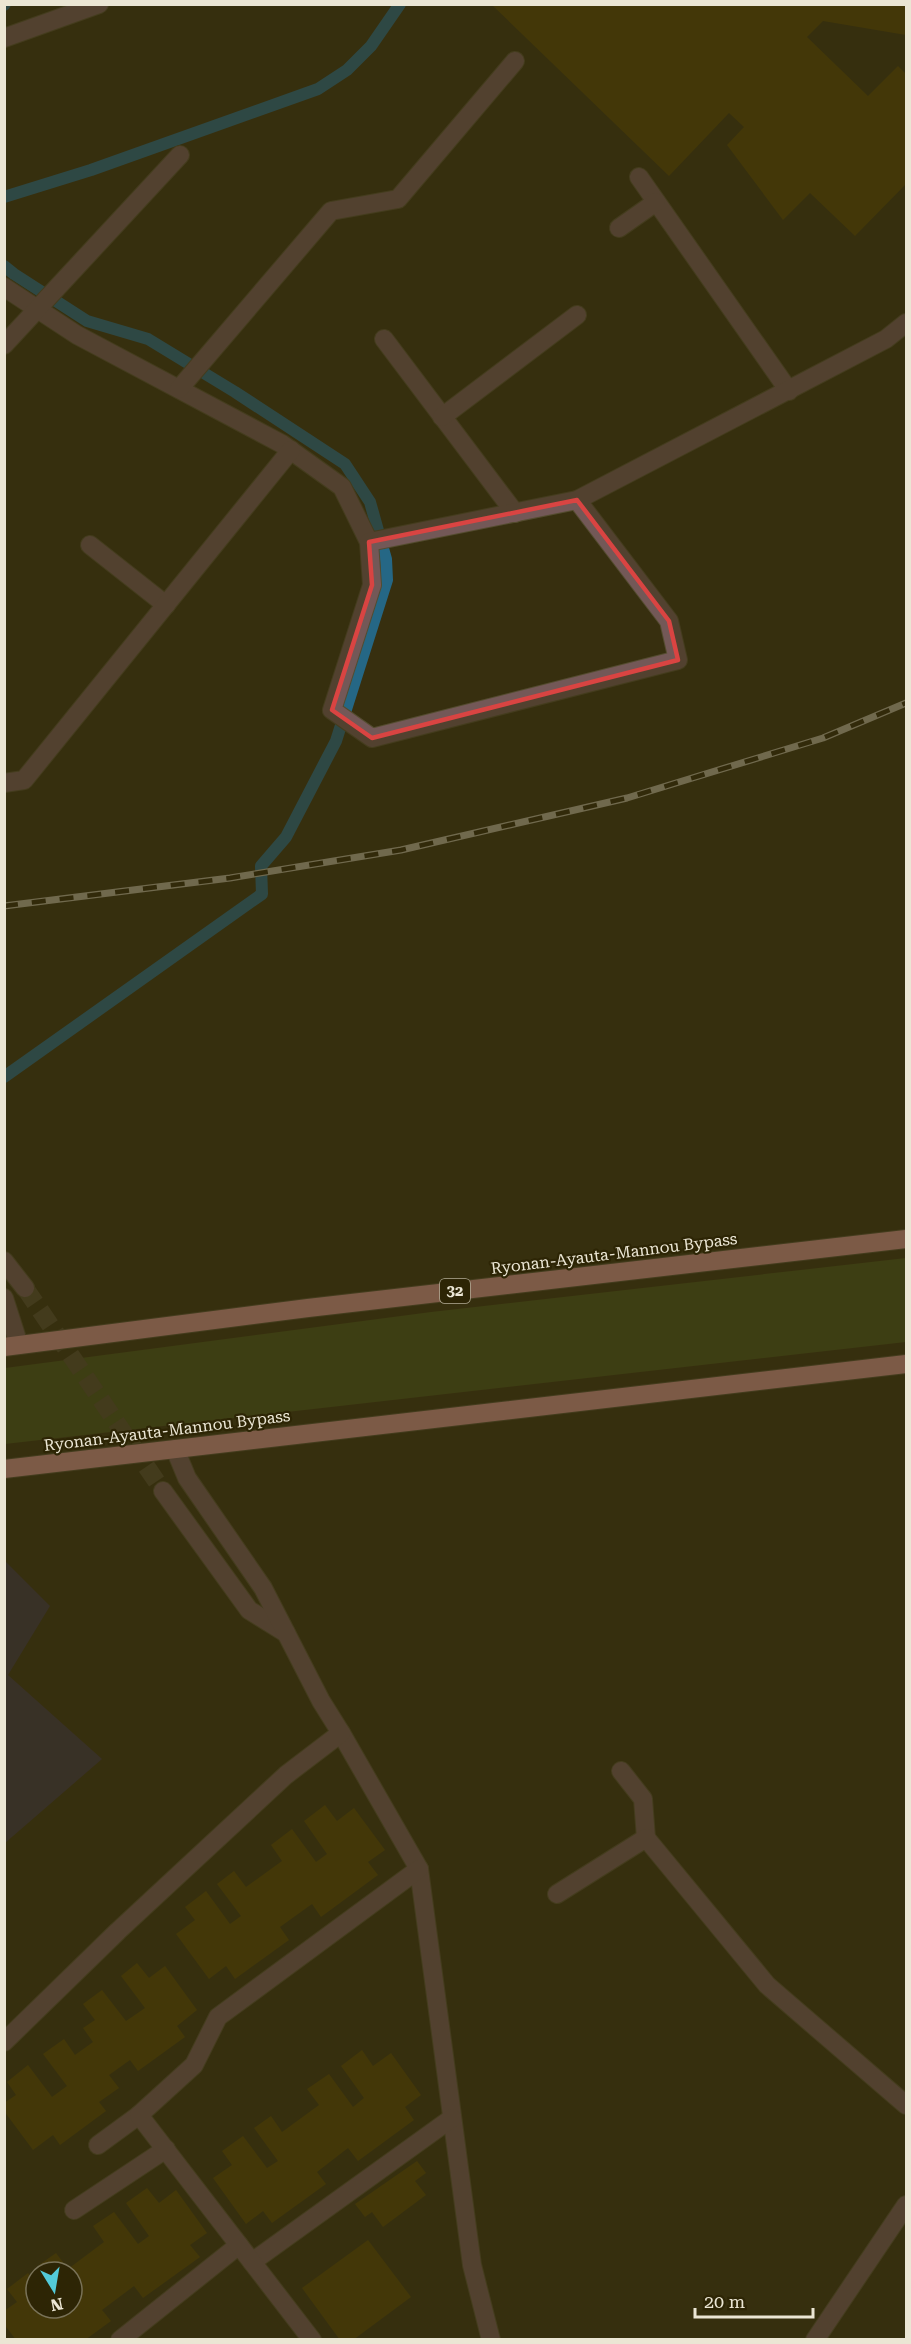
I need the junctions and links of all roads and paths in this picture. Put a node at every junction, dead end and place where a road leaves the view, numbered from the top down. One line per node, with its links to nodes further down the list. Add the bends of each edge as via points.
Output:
1 (99, 4): 2 (street)
2 (4, 38)
3 (515, 61): 14 (street, via 398,199 331,211)
4 (180, 155): 9 (street)
5 (639, 177): 6 (street)
6 (656, 202): 7 (street); 15 (street)
7 (619, 228)
8 (4, 287): 9 (street)
9 (44, 301): 13 (street); 14 (street, via 78,335)
10 (577, 315): 16 (street)
11 (906, 323): 15 (street, via 886,339)
12 (384, 339): 16 (street)
13 (4, 345)
14 (179, 389): 17 (street)
15 (789, 391): 18 (street)
16 (442, 417): 19 (street)
17 (291, 450): 20 (street, via 342,487); 22 (street)
18 (577, 500): 19 (street); 20 (street, via 669,621 678,660 372,738 332,710 372,585)
19 (515, 513): 20 (street)
20 (378, 541)
21 (90, 545): 22 (street)
22 (166, 605): 23 (street, via 24,780)
23 (4, 783)
24 (906, 1239): 28 (highway, Ryonan-Ayauta-Mannou Bypass / 32)
25 (4, 1261): 26 (street)
26 (24, 1288)
27 (4, 1298): 28 (street)
28 (12, 1346)
29 (906, 1364): 30 (highway, Ryonan-Ayauta-Mannou Bypass)
30 (175, 1449): 31 (highway, Ryonan-Ayauta-Mannou Bypass); 33 (street, via 187,1478 263,1588)
31 (4, 1469)
32 (163, 1491): 33 (street, via 249,1610)
33 (286, 1633): 34 (street)
34 (341, 1733): 37 (street); 39 (street, via 286,1775)
35 (621, 1771): 36 (street, via 643,1799)
36 (646, 1838): 38 (street); 40 (street, via 767,1985)
37 (419, 1869): 41 (street, via 218,2017 194,2065); 42 (street)
38 (557, 1894)
39 (4, 2042)
40 (906, 2105)
41 (139, 2115): 43 (street); 44 (street)
42 (452, 2118): 48 (street); 51 (street, via 472,2265)
43 (98, 2145)
44 (166, 2149): 46 (street); 47 (street)
45 (906, 2205): 52 (street)
46 (75, 2210)
47 (239, 2245): 48 (street); 49 (street)
48 (252, 2262): 50 (street)
49 (120, 2340)
50 (312, 2340)
51 (491, 2340)
52 (815, 2340)

